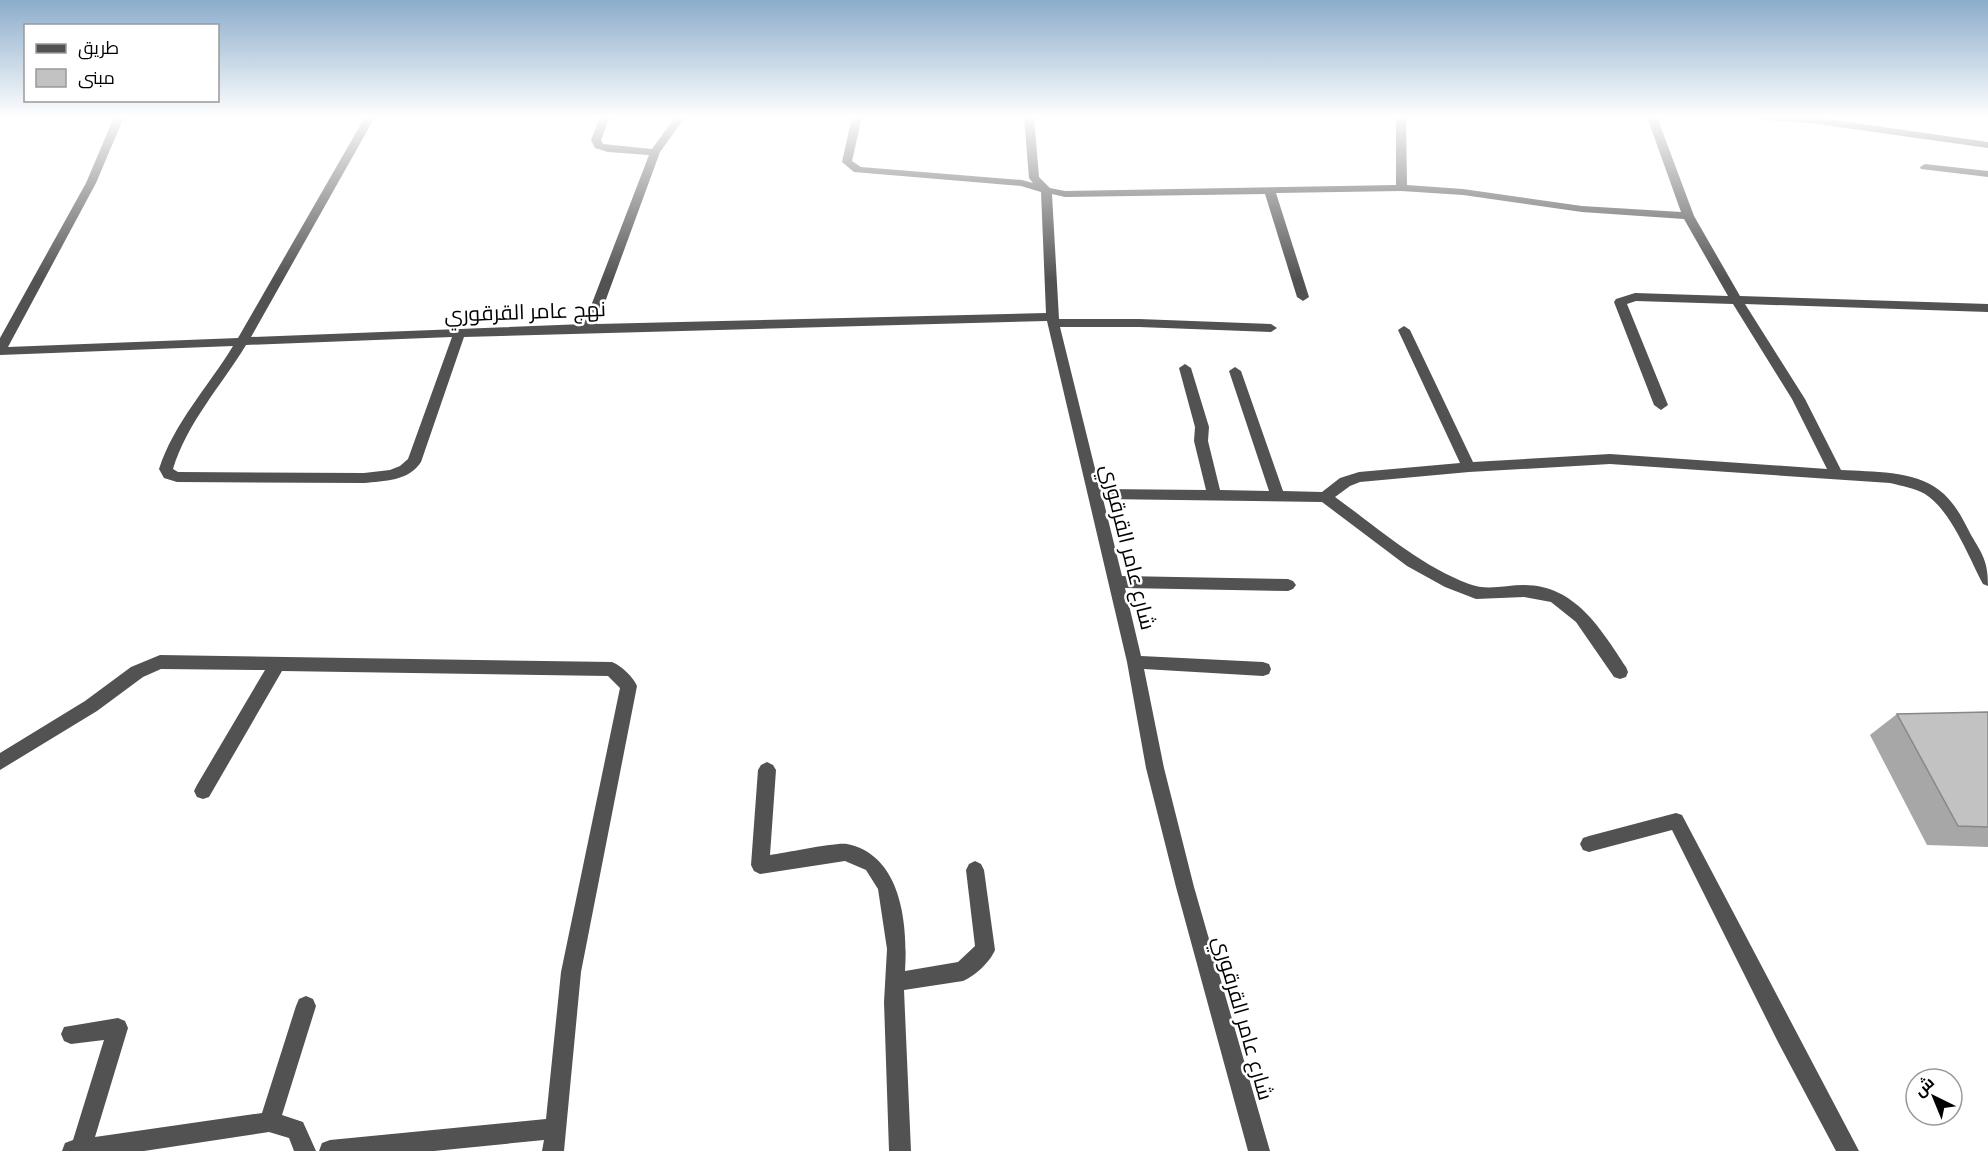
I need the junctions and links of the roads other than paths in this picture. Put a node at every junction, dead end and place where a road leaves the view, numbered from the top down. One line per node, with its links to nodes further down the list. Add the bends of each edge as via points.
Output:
1 (96, 171): 23 (street)
2 (339, 171): 22 (street)
3 (649, 171): 18 (street)
4 (867, 171): 11 (street, via 1022,183)
5 (1033, 171): 11 (street, via 1034,178)
6 (1403, 171): 10 (street)
7 (1672, 171): 13 (street)
8 (1958, 171): 9 (street)
9 (1988, 174)
10 (1401, 188): 12 (street); 13 (street, via 1463,192 1582,209)
11 (1046, 190): 12 (street, via 1065,194); 17 (street, شارع عامر القرقوري)
12 (1270, 191): 14 (street)
13 (1688, 216): 15 (street)
14 (1304, 297)
15 (1738, 301): 16 (street); 26 (street, via 1635,297 1620,302); 28 (street, via 1798,399)
16 (1988, 308)
17 (1052, 320): 18 (street, نهج عامر القرقوري); 19 (street, نهج عامر القرقوري); 29 (street, شارع عامر القرقوري)
18 (589, 328): 21 (street, نهج عامر القرقوري)
19 (1271, 328)
20 (1404, 330): 27 (street)
21 (459, 334): 22 (street, نهج عامر القرقوري); 22 (street, via 414,462 405,470 364,478 193,478 169,474 168,459)
22 (242, 341): 23 (street, نهج عامر القرقوري)
23 (0, 350)
24 (1185, 368): 30 (street, via 1203,427 1201,441)
25 (1235, 371): 31 (street)
26 (1661, 405)
27 (1470, 466): 28 (street, via 1610,459); 32 (street, via 1359,477)
28 (1837, 475): 33 (street, via 1890,478 1935,493 1946,505)
29 (1093, 494): 30 (street); 34 (street, شارع عامر القرقوري)
30 (1214, 496): 31 (street)
31 (1278, 496): 32 (street)
32 (1325, 497): 39 (street, via 1432,574 1472,592 1530,591 1555,596 1582,616)
33 (1988, 580)
34 (1115, 582): 35 (street); 36 (street, شارع عامر القرقوري)
35 (1287, 585)
36 (1135, 662): 38 (street); 55 (street, شارع عامر القرقوري, via 1155,768 1185,887)
37 (278, 663): 40 (street, via 160,662 137,672); 42 (street); 49 (street, via 612,669 629,686 571,972)
38 (1263, 669)
39 (1620, 672)
40 (0, 762)
41 (767, 770): 45 (street, via 760,865 846,852 872,864 888,886 897,949)
42 (202, 791)
43 (1589, 844): 56 (street, via 1676,821)
44 (975, 870): 45 (street, via 985,951 963,971)
45 (895, 982): 54 (street)
46 (306, 1006): 48 (street)
47 (71, 1034): 50 (street, via 118,1028)
48 (269, 1122): 50 (street); 51 (street, via 296,1129)
49 (556, 1128): 52 (street); 53 (street)
50 (77, 1150)
51 (306, 1151)
52 (330, 1151)
53 (553, 1151)
54 (900, 1151)
55 (1259, 1151)
56 (1848, 1151)

